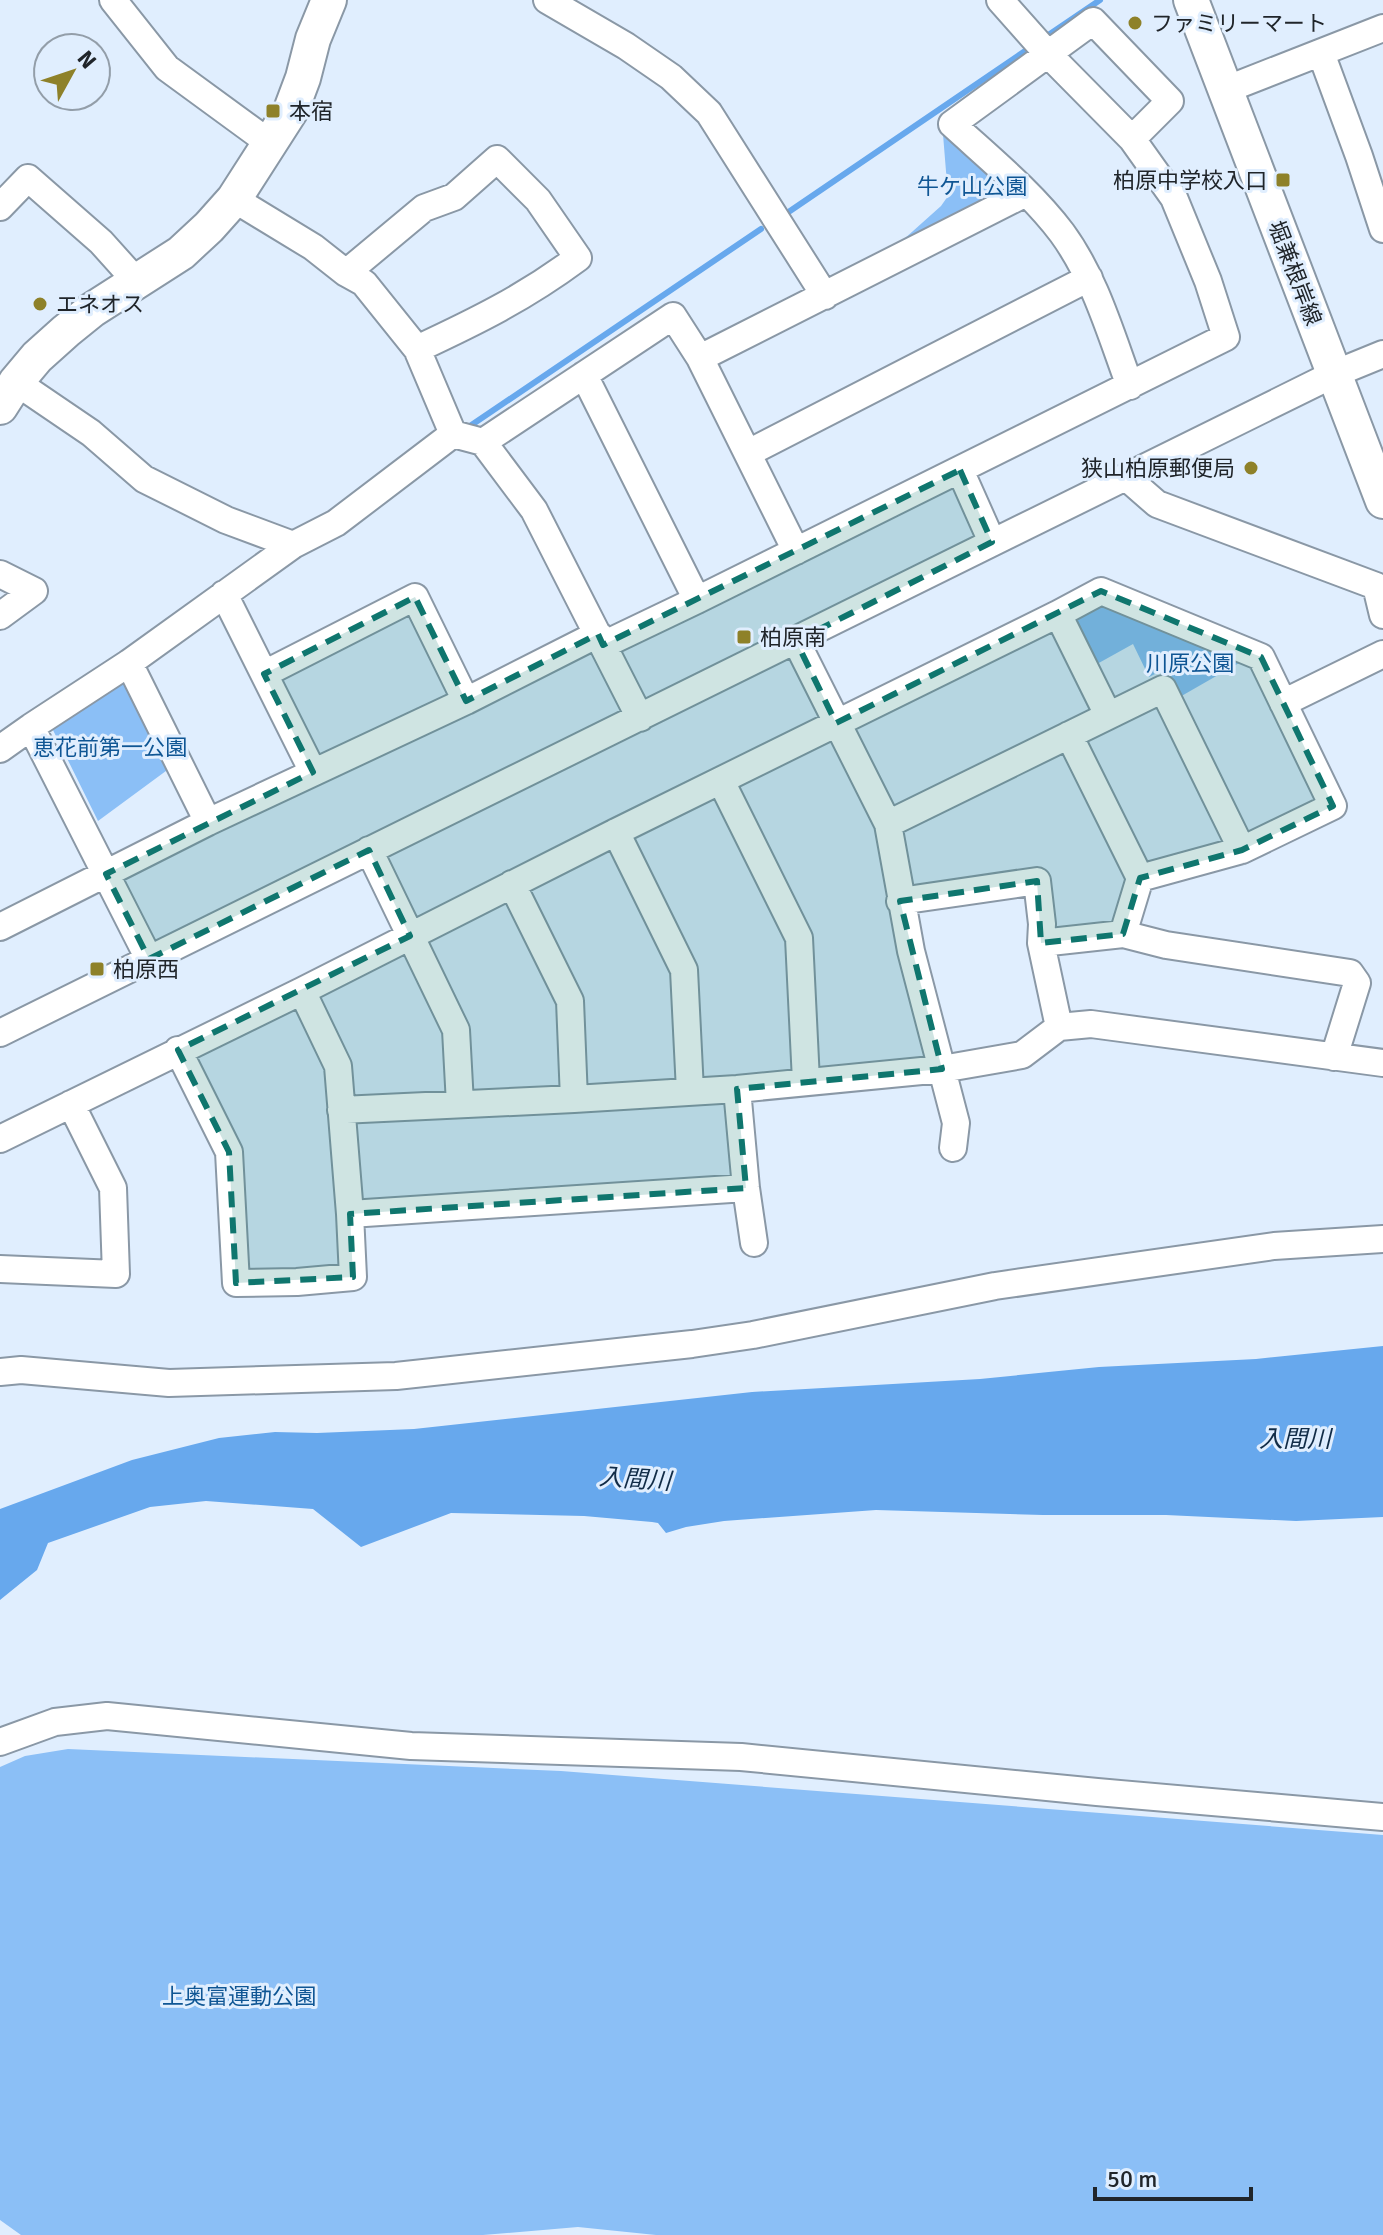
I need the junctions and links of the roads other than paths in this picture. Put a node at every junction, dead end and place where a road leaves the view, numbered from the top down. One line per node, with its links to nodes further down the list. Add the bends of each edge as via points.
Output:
1 (113, 0): 11 (street, via 167,68)
2 (329, 0): 11 (main road, via 291,110)
3 (547, 0): 20 (street, via 671,77 709,113)
4 (1191, 0): 9 (main road, 堀兼根岸線)
5 (1004, 1): 7 (street)
6 (1383, 28): 8 (street)
7 (1040, 45): 10 (street); 10 (street, via 1093,21 1170,101); 13 (street, via 952,124)
8 (1321, 53): 9 (street); 12 (street)
9 (1225, 90): 24 (main road, 堀兼根岸線)
10 (1132, 139): 26 (street, via 1174,198 1226,337)
11 (271, 144): 14 (main road)
12 (1371, 152): 16 (street)
13 (1026, 193): 18 (street, via 1062,234); 20 (street)
14 (234, 199): 17 (street); 19 (main road, via 181,253)
15 (0, 207): 19 (street, via 28,178 101,242)
16 (1383, 229)
17 (346, 273): 21 (street, via 364,283); 21 (street, via 424,208 454,197 497,159 538,200 578,258 489,316)
18 (1089, 278): 26 (street); 30 (street)
19 (137, 282): 27 (main road, via 66,331)
20 (825, 296): 23 (street)
21 (417, 349): 28 (street)
22 (1383, 354): 24 (street)
23 (700, 358): 25 (street, via 673,316); 30 (street)
24 (1334, 374): 32 (street); 33 (main road, 堀兼根岸線)
25 (584, 375): 29 (street); 39 (street)
26 (1130, 386): 31 (street)
27 (8, 394): 35 (street, via 91,433 144,479 226,520)
28 (453, 434): 29 (street); 35 (street, via 336,523)
29 (483, 442): 43 (street, via 534,510)
30 (748, 453): 36 (street)
31 (960, 470): 34 (street); 36 (street)
32 (1126, 477): 34 (street); 41 (street, via 1157,504 1376,586)
33 (1383, 501)
34 (992, 542): 44 (street)
35 (293, 545): 38 (street)
36 (796, 551): 39 (street)
37 (0, 574): 42 (street, via 34,591)
38 (224, 594): 46 (street); 47 (street)
39 (697, 600): 43 (street)
40 (1058, 614): 49 (street, via 1101,591 1261,657); 50 (street); 52 (street)
41 (1383, 615)
42 (0, 616)
43 (600, 640): 48 (street); 51 (street)
44 (796, 641): 51 (street); 52 (street)
45 (1383, 654): 49 (street)
46 (129, 663): 53 (street); 58 (street)
47 (264, 674): 48 (street, via 415,597); 56 (street)
48 (466, 701): 56 (street)
49 (1283, 703): 62 (street, via 1333,806)
50 (1108, 715): 54 (street); 62 (street, via 1163,689)
51 (640, 718): 61 (street)
52 (836, 723): 57 (street); 59 (street)
53 (31, 727): 55 (street); 63 (street)
54 (1069, 735): 59 (street); 64 (street)
55 (0, 749)
56 (313, 772): 58 (street)
57 (721, 781): 60 (street); 79 (street, via 799,938)
58 (208, 822): 63 (street)
59 (888, 824): 66 (street)
60 (616, 832): 65 (street); 81 (street, via 684,970)
61 (369, 850): 69 (street); 71 (street)
62 (1242, 850): 64 (street)
63 (106, 874): 67 (street); 71 (street)
64 (1140, 878): 68 (street)
65 (512, 884): 69 (street); 82 (street, via 570,1001)
66 (900, 901): 70 (street, via 1037,881); 78 (street)
67 (0, 927)
68 (1123, 934): 70 (street); 76 (street, via 1350,973 1357,983)
69 (410, 936): 72 (street); 84 (street, via 456,1030)
70 (1041, 943): 73 (street)
71 (149, 959): 74 (street)
72 (302, 991): 75 (street); 85 (street, via 338,1066)
73 (1059, 1027): 76 (street, via 1091,1024); 78 (street, via 1022,1055)
74 (0, 1033)
75 (178, 1050): 83 (street); 89 (street, via 229,1152 236,1283 353,1277)
76 (1334, 1057): 77 (street)
77 (1383, 1063)
78 (942, 1069): 79 (street); 87 (street, via 956,1123)
79 (806, 1081): 80 (street)
80 (737, 1089): 81 (street); 88 (street)
81 (690, 1091): 82 (street)
82 (574, 1099): 84 (street)
83 (71, 1104): 86 (street); 92 (street, via 113,1188 116,1274)
84 (460, 1104): 85 (street)
85 (341, 1110): 89 (street)
86 (0, 1139)
87 (953, 1148)
88 (746, 1188): 89 (street); 91 (street)
89 (350, 1214)
90 (1383, 1239): 93 (street, via 1274,1246 1009,1283 692,1344 396,1376 169,1383)
91 (754, 1243)
92 (0, 1269)
93 (0, 1372)
94 (0, 1742): 95 (street, via 55,1722 107,1716 411,1746 741,1757)
95 (1383, 1817)

